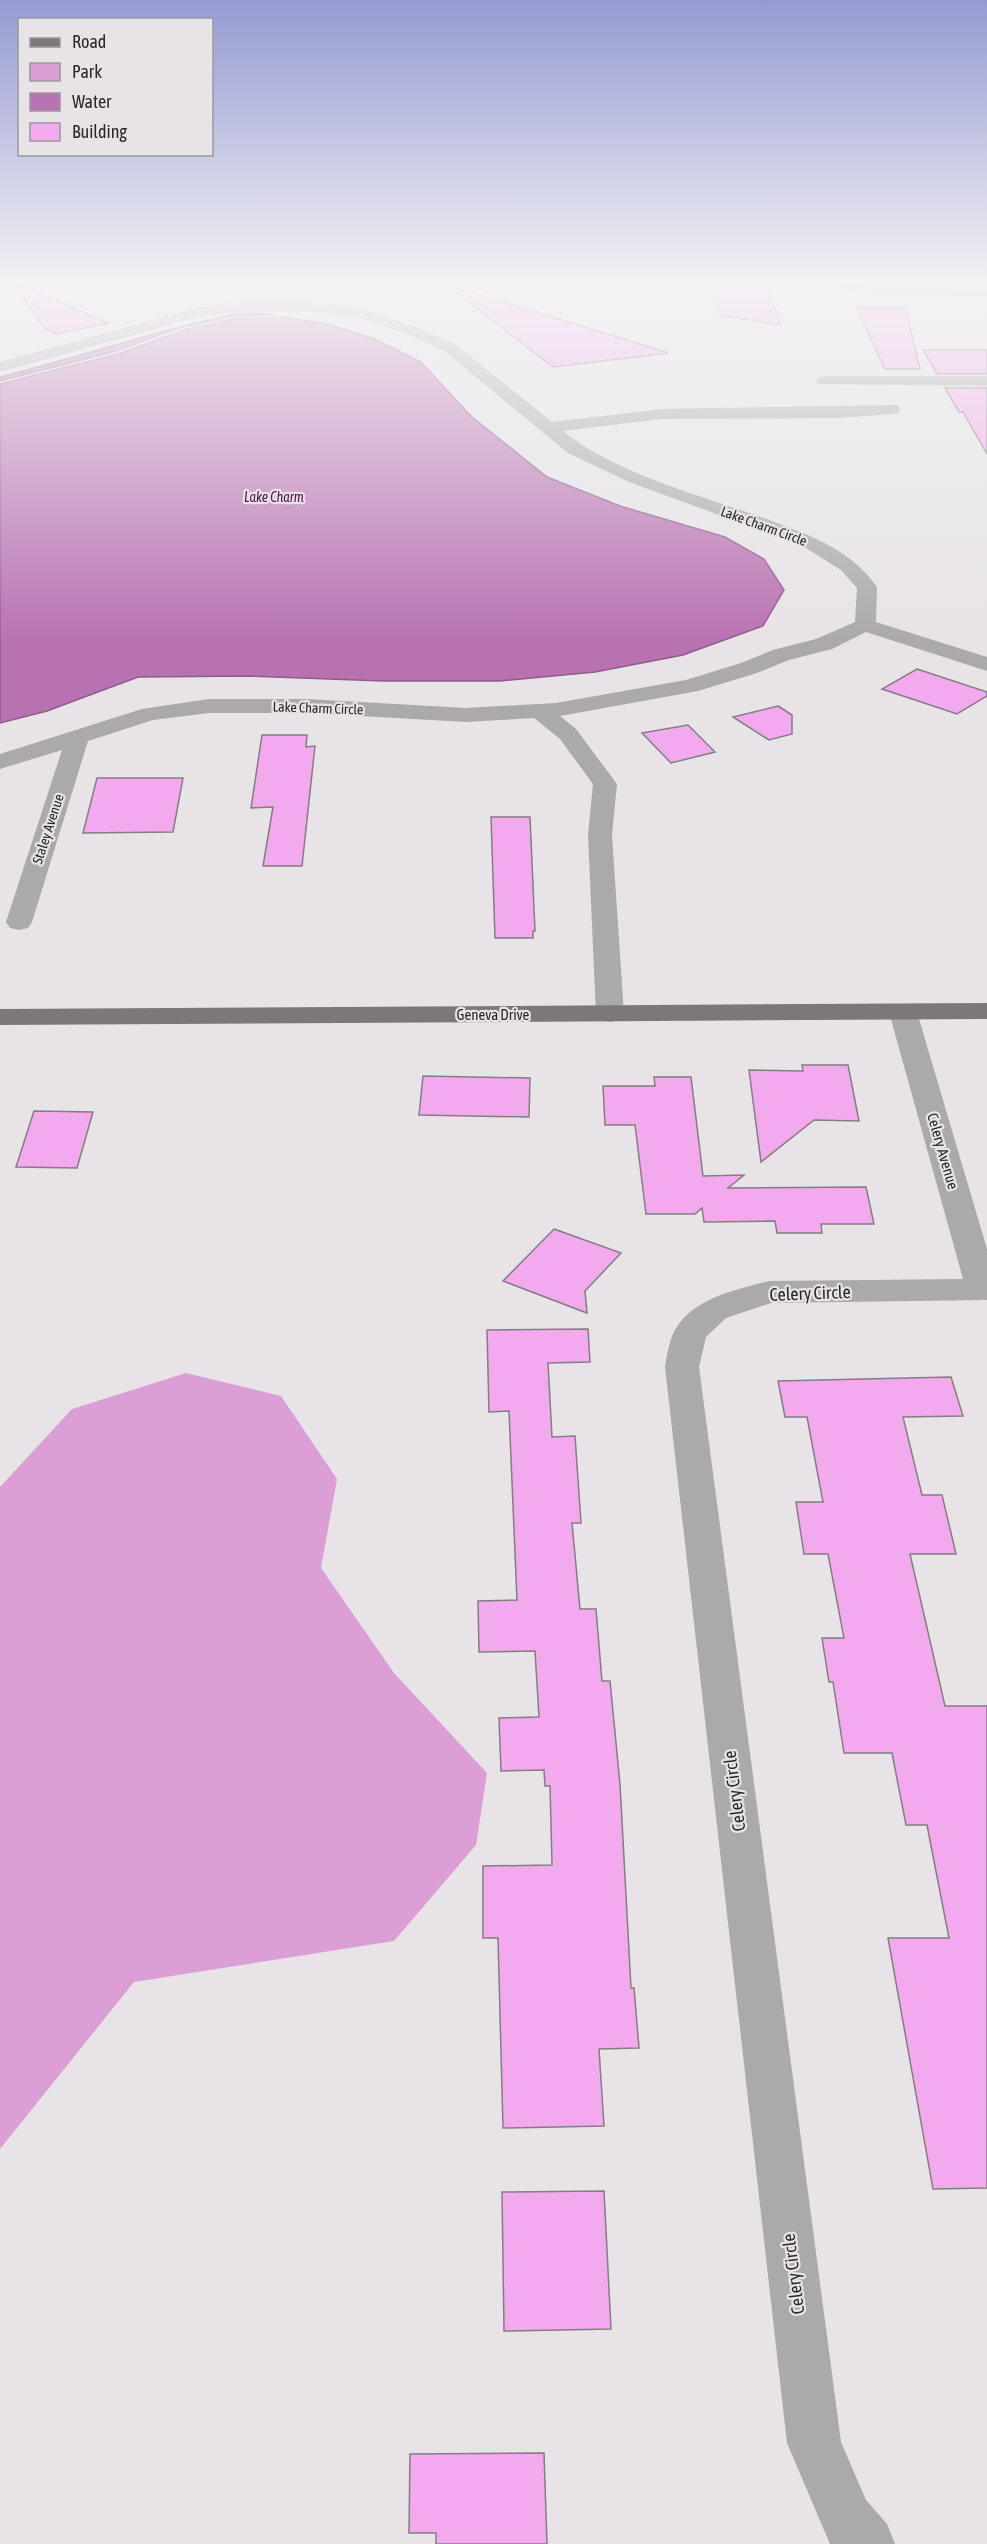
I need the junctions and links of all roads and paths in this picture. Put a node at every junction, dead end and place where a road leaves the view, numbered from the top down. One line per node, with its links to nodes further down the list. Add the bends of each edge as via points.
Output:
1 (517, 404): 3 (street, Lake Charm Circle)
2 (892, 409): 3 (street, via 662,414)
3 (546, 428): 4 (street, Lake Charm Circle, via 574,449 634,478 818,547 848,566 867,586)
4 (865, 625): 5 (street); 6 (street, Lake Charm Circle, via 824,644 690,686)
5 (987, 664)
6 (539, 711): 7 (street, Lake Charm Circle, via 466,715 307,706 208,706 150,714); 12 (street, via 568,734 605,784 600,836)
7 (78, 736): 8 (street, Lake Charm Circle); 9 (street, Staley Avenue)
8 (0, 762)
9 (19, 922)
10 (987, 1011): 11 (main road, Geneva Drive)
11 (903, 1012): 12 (main road, Geneva Drive); 14 (street, Celery Avenue)
12 (610, 1014): 13 (main road, Geneva Drive)
13 (0, 1017)
14 (985, 1289): 15 (street, Celery Circle, via 769,1293 714,1310 690,1334 682,1367 814,2443 846,2520)
15 (867, 2544)

